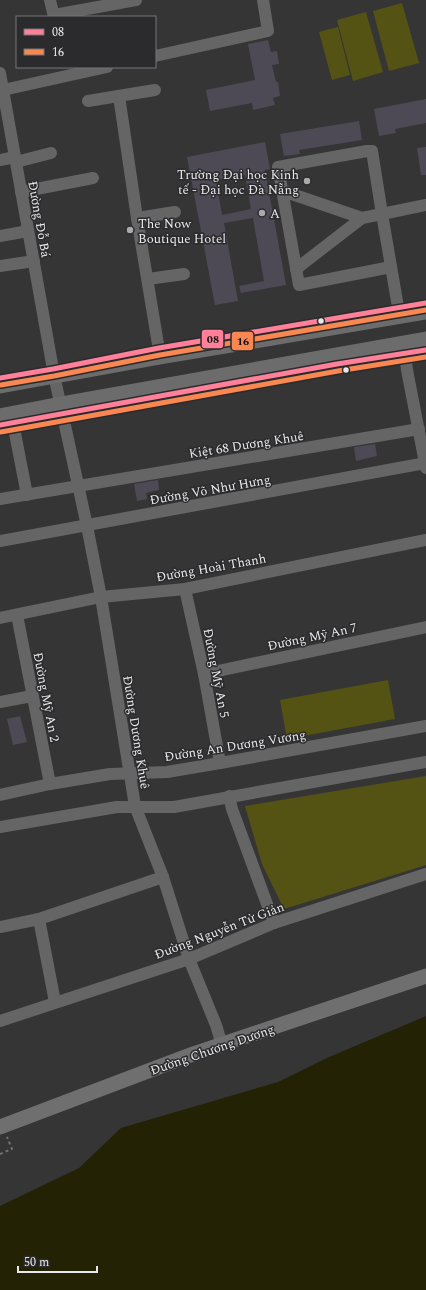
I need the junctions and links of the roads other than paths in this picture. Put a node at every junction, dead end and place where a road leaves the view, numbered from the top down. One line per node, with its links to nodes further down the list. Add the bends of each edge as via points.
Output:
1 (50, 0): 4 (street)
2 (136, 0): 4 (street)
3 (263, 0): 5 (street, via 268,31)
4 (54, 16)
5 (156, 56)
6 (98, 68): 7 (street)
7 (61, 72): 9 (street)
8 (0, 73): 9 (street, Đường Đỗ Bá)
9 (3, 90): 15 (street, Đường Đỗ Bá)
10 (155, 90): 11 (street)
11 (119, 96): 12 (street); 22 (street)
12 (88, 101)
13 (51, 153): 15 (street)
14 (0, 160): 15 (street)
15 (16, 160): 18 (street, Đường Đỗ Bá)
16 (93, 178): 18 (street)
17 (283, 191): 21 (street, via 278,167 371,150); 23 (street); 29 (street)
18 (21, 192): 24 (street, Đường Đỗ Bá)
19 (426, 205): 21 (street)
20 (175, 212): 22 (street)
21 (382, 214): 23 (street); 28 (street)
22 (137, 218): 31 (street)
23 (362, 218): 29 (street)
24 (28, 231): 25 (street); 26 (street, Đường Đỗ Bá)
25 (0, 236)
26 (34, 261): 27 (street); 39 (street, Đường Đỗ Bá)
27 (0, 266)
28 (390, 267): 29 (street, via 299,285); 33 (street)
29 (296, 269)
30 (184, 274): 31 (street)
31 (148, 279): 38 (street)
32 (426, 303): 33 (main road)
33 (398, 311): 34 (highway); 38 (highway)
34 (426, 311)
35 (426, 340): 36 (highway)
36 (404, 349): 37 (main road); 42 (highway); 44 (street)
37 (426, 350)
38 (160, 352): 39 (main road); 39 (highway, via 80,371)
39 (53, 372): 40 (main road); 41 (highway); 42 (street, Đường Đỗ Bá)
40 (0, 378)
41 (0, 384)
42 (62, 409): 43 (highway); 46 (street, Đường Dương Khuê)
43 (4, 422): 47 (street)
44 (419, 429): 45 (street); 46 (street, Kiệt 68 Dương Khuê)
45 (426, 465): 49 (street, Đường Võ Như Hưng)
46 (78, 486): 47 (street, Kiệt 68 Dương Khuê); 49 (street, Đường Dương Khuê)
47 (27, 495): 48 (street, Kiệt 68 Dương Khuê)
48 (0, 499)
49 (87, 526): 51 (street, Đường Võ Như Hưng); 53 (street, Đường Dương Khuê)
50 (426, 540): 52 (street, Đường Hoài Thanh)
51 (0, 541)
52 (185, 588): 53 (street, Đường Hoài Thanh); 57 (street, Đường Mỹ An 5)
53 (101, 597): 54 (street, Đường Hoài Thanh); 63 (street, Đường Dương Khuê)
54 (16, 615): 55 (street, Đường Hoài Thanh); 58 (street, Đường Mỹ An 2)
55 (0, 618)
56 (426, 627): 57 (street, Đường Mỹ An 7)
57 (204, 674): 62 (street, Đường Mỹ An 5)
58 (32, 696): 59 (street); 64 (street, Đường Mỹ An 2)
59 (0, 702)
60 (426, 726): 62 (street, Đường An Dương Vương)
61 (426, 762): 66 (street)
62 (220, 763): 63 (street, Đường An Dương Vương, via 167,772)
63 (129, 773): 64 (street, Đường An Dương Vương); 67 (street, Đường Dương Khuê)
64 (50, 784): 65 (street, Đường An Dương Vương)
65 (0, 795)
66 (229, 796): 67 (street, via 174,807); 72 (street)
67 (135, 806): 68 (street); 70 (street, Đường Dương Khuê)
68 (0, 827)
69 (426, 874): 72 (street, Đường Nguyễn Tử Giản)
70 (163, 877): 71 (street); 74 (street, Đường Dương Khuê)
71 (39, 919): 73 (street); 76 (street)
72 (274, 923): 74 (street, Đường Nguyễn Tử Giản)
73 (0, 927)
74 (189, 959): 76 (street, Đường Nguyễn Tử Giản); 78 (street, Đường Dương Khuê)
75 (426, 976): 78 (main road, Đường Chương Dương)
76 (55, 1002): 77 (street, Đường Nguyễn Tử Giản)
77 (0, 1021)
78 (222, 1045): 79 (main road, Đường Chương Dương)
79 (1, 1127)

